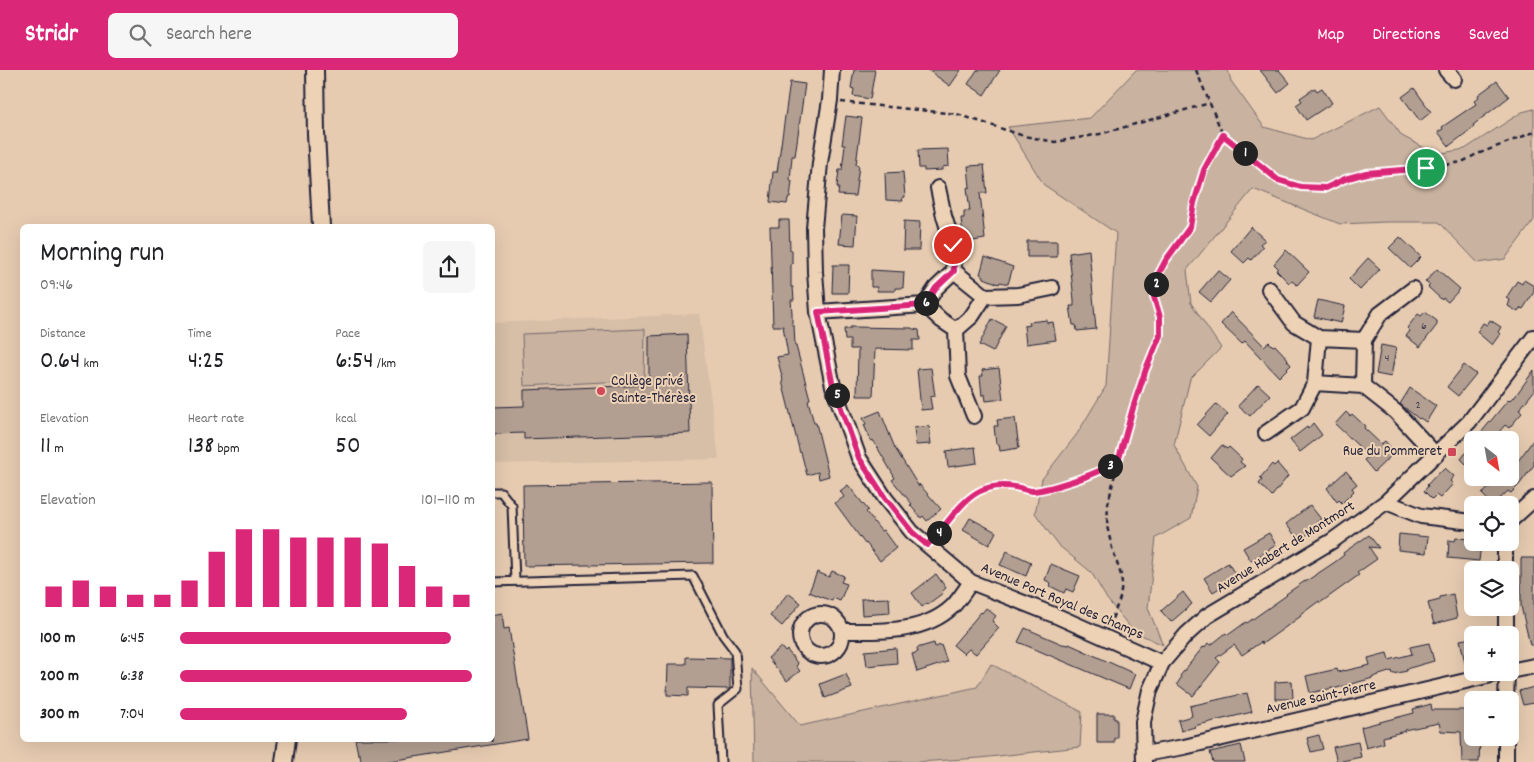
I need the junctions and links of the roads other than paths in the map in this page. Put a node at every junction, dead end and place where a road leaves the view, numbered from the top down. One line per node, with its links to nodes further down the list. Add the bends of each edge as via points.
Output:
1 (315, 70): 4 (street)
2 (832, 70): 11 (street, Avenue Port Royal des Champs, via 814,228)
3 (938, 188): 5 (street, via 953,245)
4 (321, 224)
5 (954, 271): 9 (street); 10 (street, via 936,288)
6 (1052, 288): 9 (street, via 1018,295)
7 (1269, 289): 14 (street, via 1294,322)
8 (1413, 289): 15 (street, via 1380,314)
9 (986, 296): 12 (street, via 972,316)
10 (925, 305): 11 (street); 12 (street)
11 (818, 312): 28 (street, Avenue Port Royal des Champs, via 833,386 859,458 912,532)
12 (956, 330): 18 (street, via 958,376)
13 (1534, 337): 20 (street, Avenue Habert de Montmort, via 1470,422)
14 (1319, 338): 15 (street); 16 (street)
15 (1364, 340): 17 (street)
16 (1315, 384): 17 (street); 19 (street, via 1302,408)
17 (1363, 386): 20 (street, via 1396,412)
18 (974, 416)
19 (1266, 433)
20 (1436, 455): 23 (street, Avenue Habert de Montmort)
21 (495, 492): 26 (lane, via 501,492 512,506)
22 (1534, 499): 24 (street)
23 (1386, 502): 25 (street, via 1421,516); 30 (street, Avenue Habert de Montmort, via 1332,541 1207,616)
24 (1519, 513)
25 (1464, 521)
26 (515, 581): 27 (lane); 38 (lane, via 693,576 723,635 735,651 738,689 718,706)
27 (495, 582)
28 (971, 582): 29 (street, via 953,606 919,626); 30 (street, Avenue Port Royal des Champs)
29 (842, 631)
30 (1162, 663): 36 (street, Avenue Habert de Montmort, via 1146,706)
31 (1534, 666): 32 (street)
32 (1519, 669)
33 (1466, 681): 36 (street, Avenue Saint-Pierre)
34 (287, 742): 37 (street)
35 (1506, 746): 39 (street)
36 (1144, 758)
37 (284, 762)
38 (721, 762)
39 (1506, 762)

